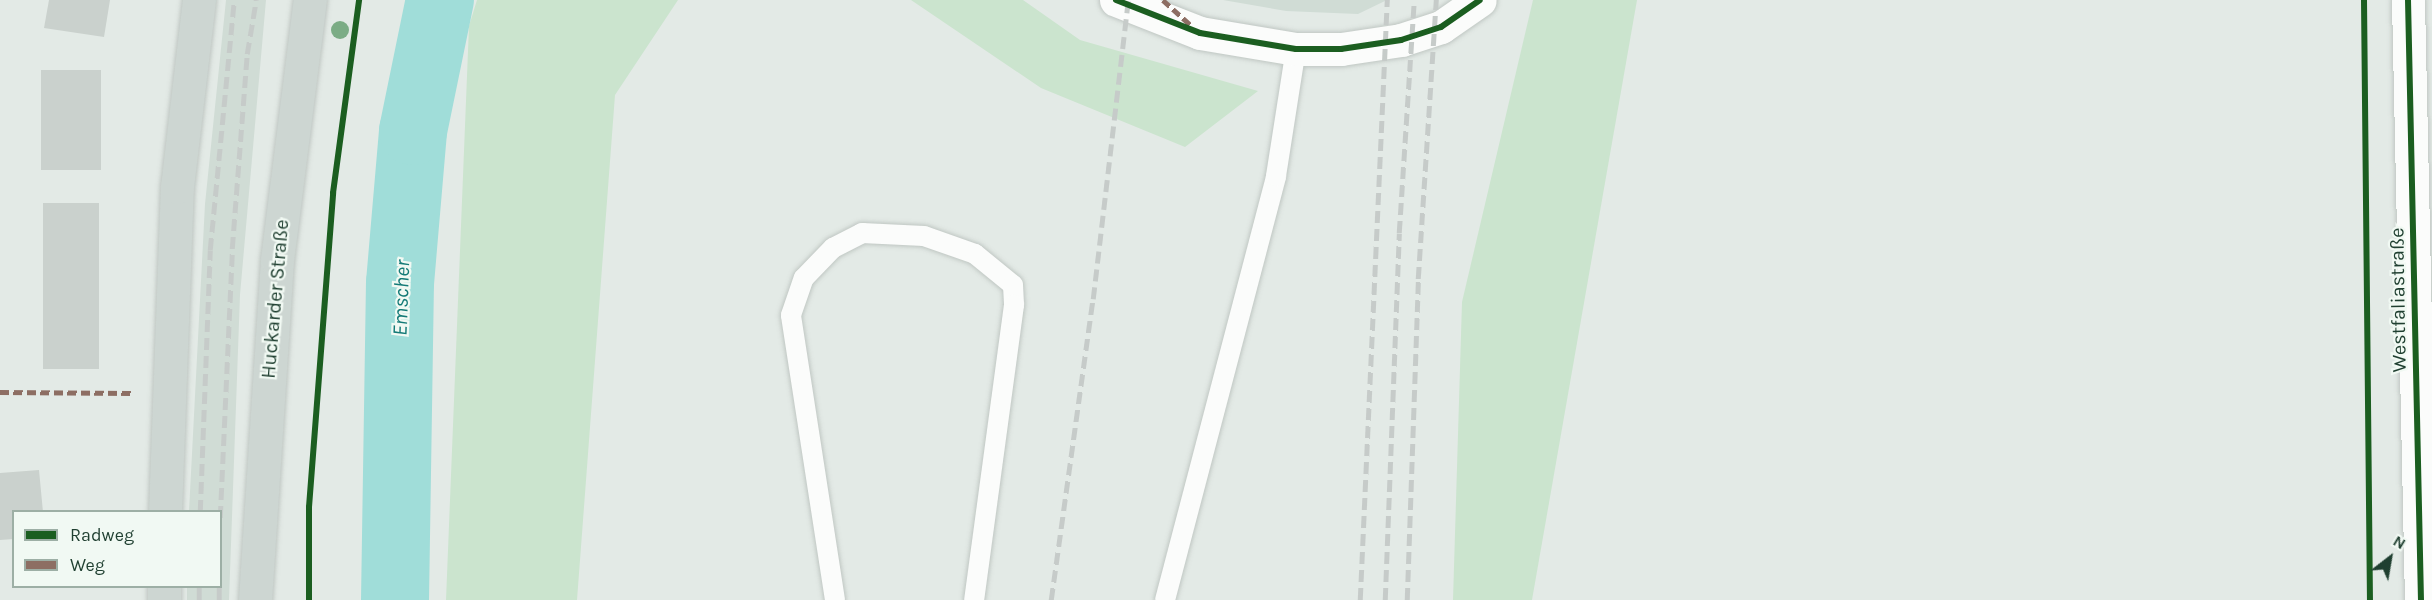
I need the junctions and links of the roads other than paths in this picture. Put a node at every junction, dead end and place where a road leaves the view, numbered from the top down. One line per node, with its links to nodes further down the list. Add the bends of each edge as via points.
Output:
1 (199, 0): 7 (main road, via 177,187)
2 (310, 0): 8 (main road, Huckarder Straße, via 277,260)
3 (1116, 0): 6 (street, via 1200,33)
4 (1480, 0): 6 (street, via 1441,27 1401,40)
5 (2408, 0): 12 (street, Westfaliastraße)
6 (1296, 49): 11 (lane, via 1276,176)
7 (165, 510)
8 (255, 600)
9 (836, 600): 10 (lane, via 791,315 804,278 833,248 862,234 924,236 975,254 1013,285 1014,305)
10 (974, 600)
11 (1165, 600)
12 (2421, 600)

